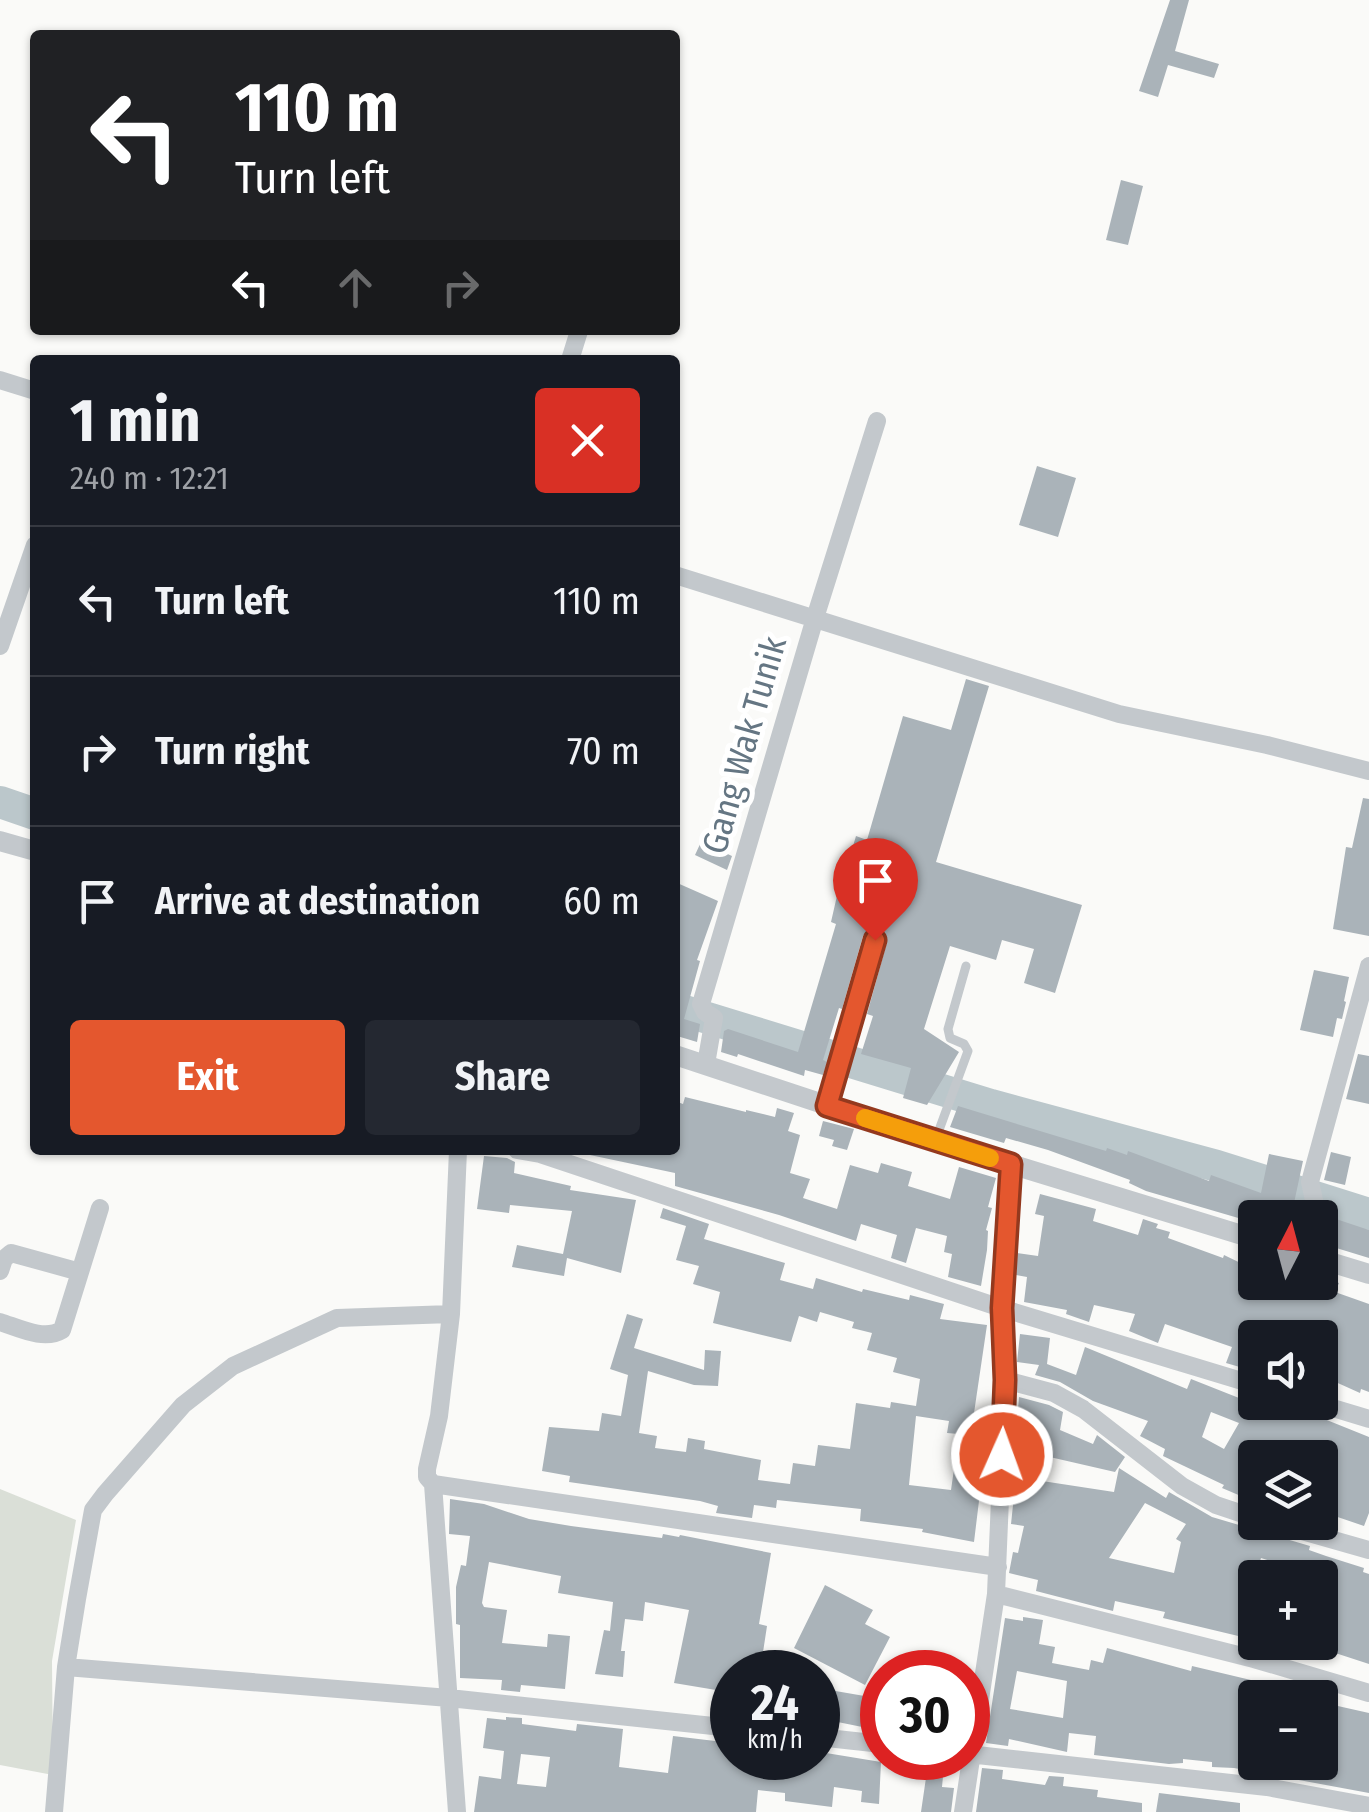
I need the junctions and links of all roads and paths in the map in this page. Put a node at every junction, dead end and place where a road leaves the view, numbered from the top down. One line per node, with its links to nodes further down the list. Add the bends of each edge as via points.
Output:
1 (0, 380): 2 (street)
2 (30, 389)
3 (877, 420): 6 (street)
4 (30, 559): 7 (street)
5 (680, 575): 6 (street)
6 (817, 611): 8 (street, via 1119,714); 15 (street, Gang Wak Tunik, via 701,1004 714,1024)
7 (0, 646)
8 (1369, 771)
9 (0, 841): 10 (street)
10 (30, 850)
11 (875, 940): 16 (street)
12 (966, 966): 17 (lane, via 948,1030 968,1051)
13 (1369, 966): 21 (street, via 1310,1182)
14 (680, 1056): 15 (street)
15 (706, 1064): 16 (street)
16 (827, 1106): 17 (street)
17 (936, 1141): 20 (street)
18 (458, 1155): 29 (street)
19 (543, 1155): 28 (street)
20 (1011, 1164): 23 (street); 28 (street)
21 (1314, 1200)
22 (100, 1208): 26 (street)
23 (1238, 1234)
24 (1338, 1265): 27 (street)
25 (0, 1271): 26 (street, via 10,1253)
26 (80, 1272): 30 (street, via 55,1335)
27 (1369, 1274)
28 (1002, 1308): 31 (street); 32 (street)
29 (451, 1314): 35 (street, via 427,1469); 42 (street, via 338,1318 233,1366 183,1405 93,1510)
30 (0, 1322)
31 (1005, 1380): 36 (street, via 1054,1392 1182,1486); 39 (street)
32 (1238, 1380)
33 (1338, 1410): 34 (street)
34 (1369, 1420)
35 (433, 1484): 39 (street); 44 (street)
36 (1238, 1512)
37 (1334, 1540): 38 (street)
38 (1369, 1550)
39 (998, 1567): 40 (street)
40 (996, 1594): 41 (street); 43 (street)
41 (987, 1650)
42 (66, 1667): 44 (street); 49 (street)
43 (1369, 1693)
44 (448, 1698): 45 (street); 50 (street)
45 (710, 1726)
46 (990, 1756): 48 (street, via 1267,1787)
47 (967, 1780): 51 (street)
48 (1369, 1806)
49 (54, 1812)
50 (457, 1812)
51 (964, 1812)

